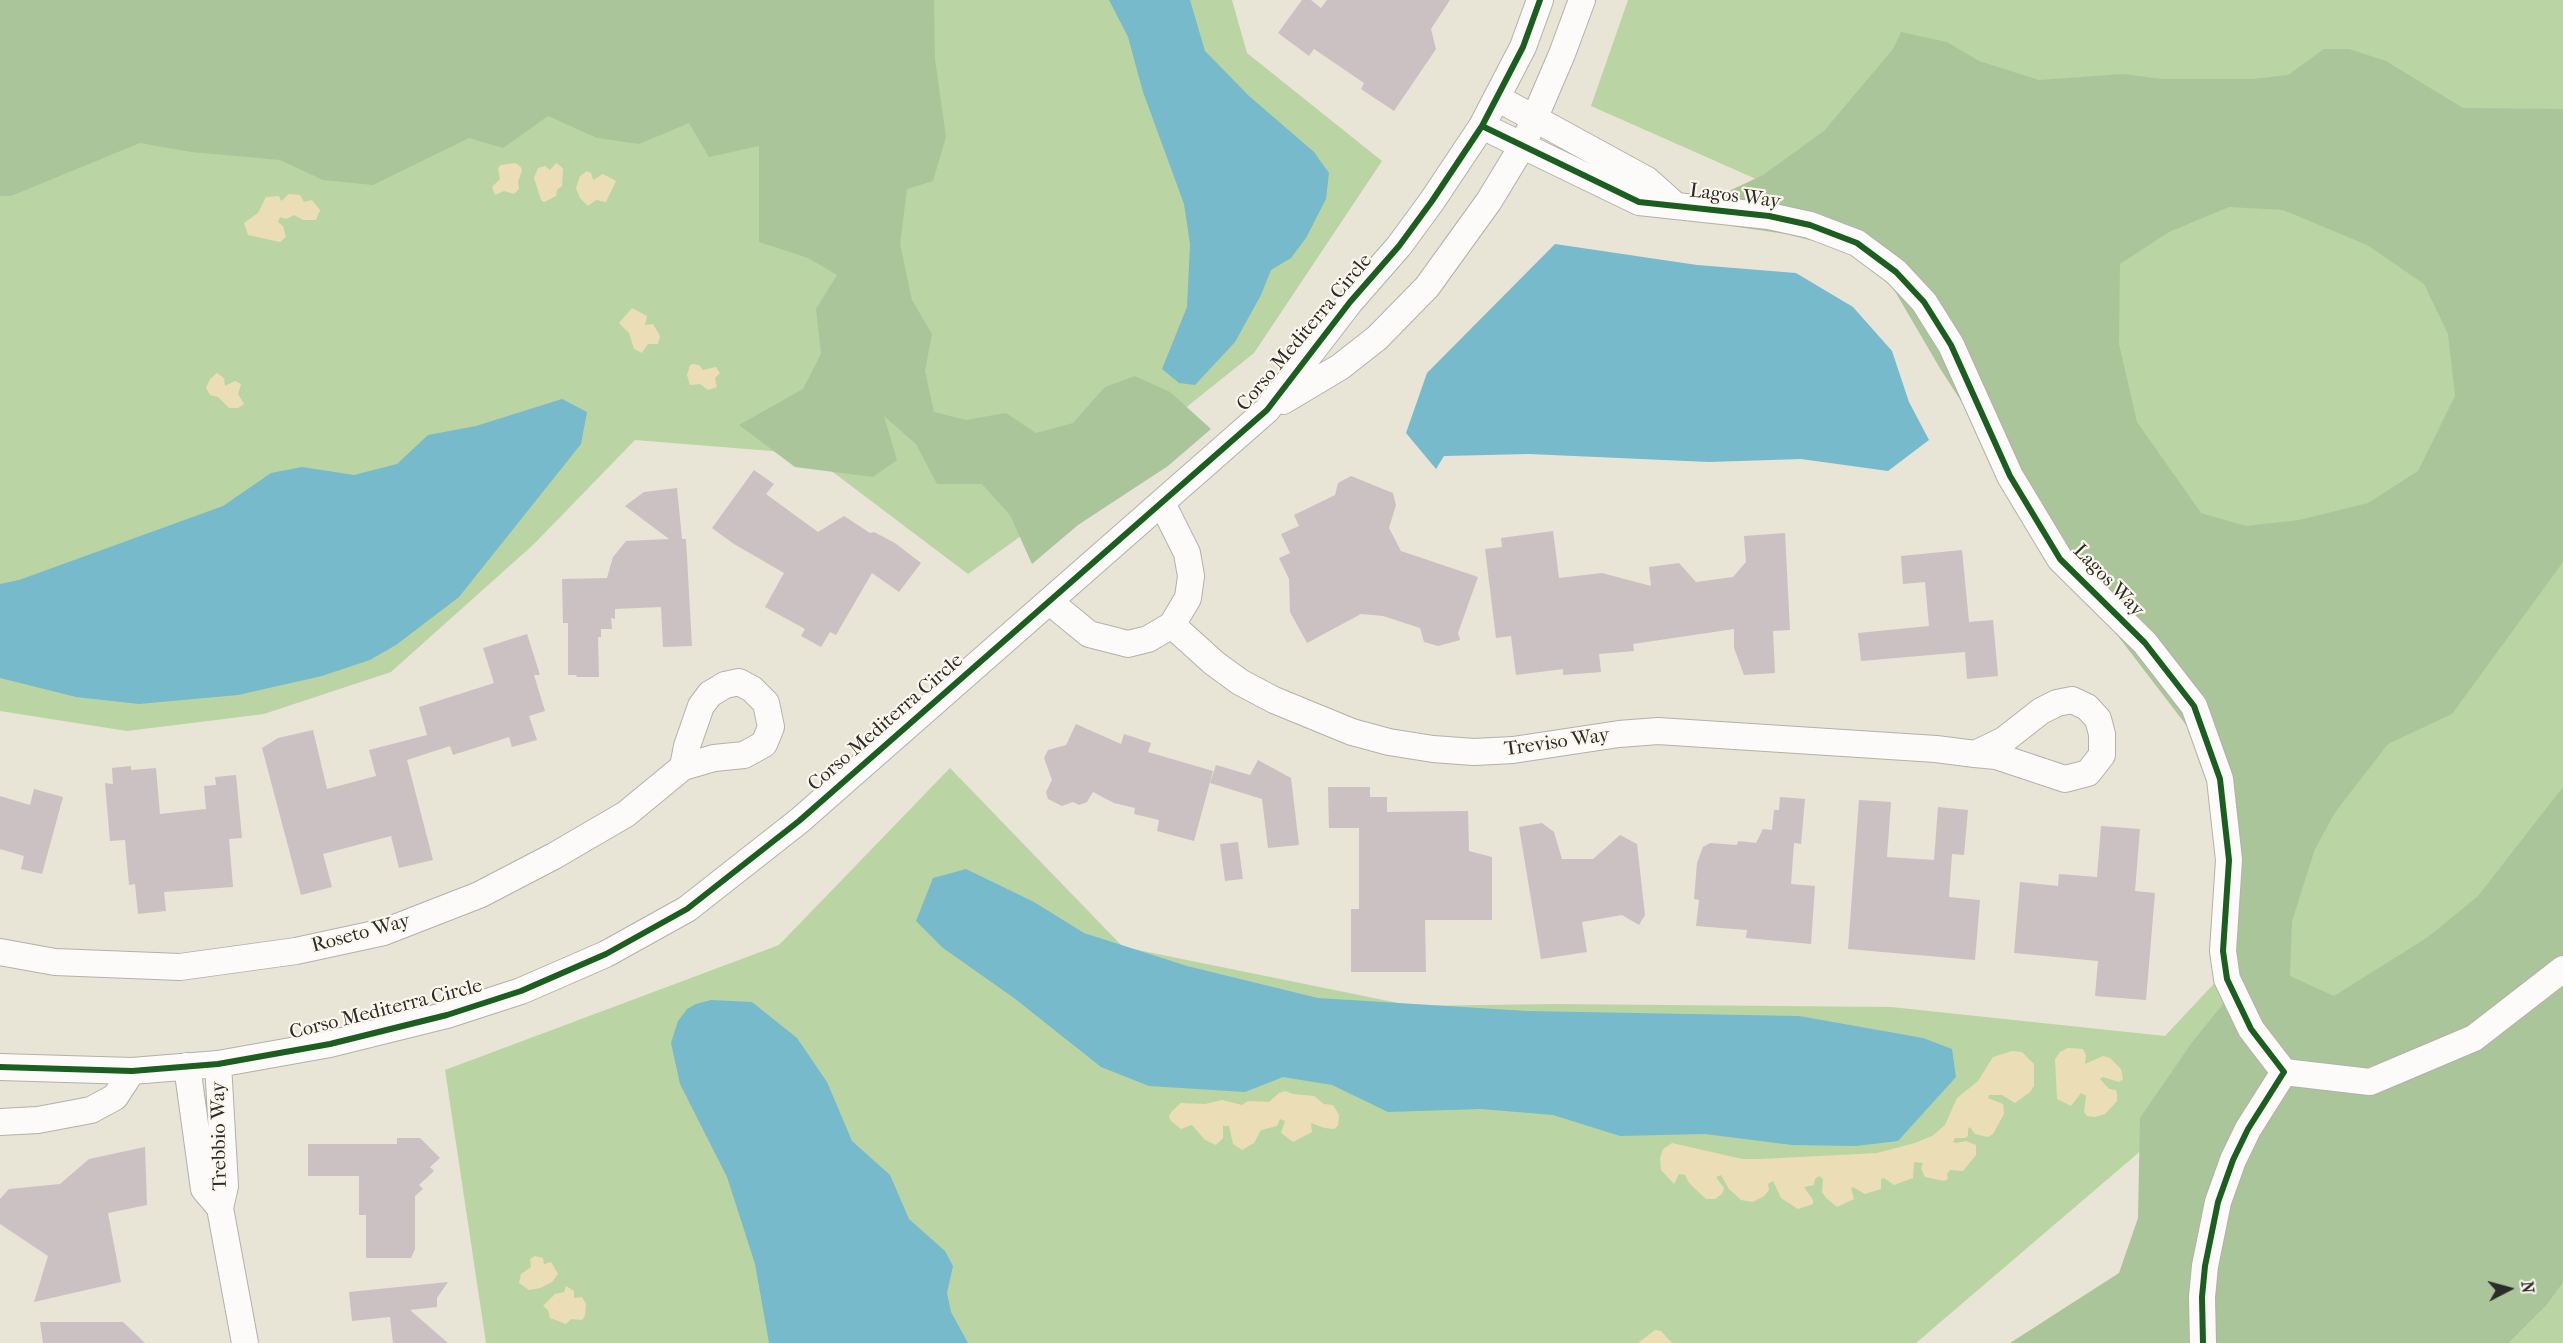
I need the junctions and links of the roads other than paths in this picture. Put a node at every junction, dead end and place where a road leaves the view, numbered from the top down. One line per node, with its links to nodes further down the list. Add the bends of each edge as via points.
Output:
1 (1539, 0): 3 (street, Corso Mediterra Circle, via 1523,47)
2 (1582, 0): 4 (street, Corso Mediterra Circle)
3 (1497, 98): 4 (street, Lagos Way); 5 (street, Corso Mediterra Circle)
4 (1534, 118): 6 (street, Corso Mediterra Circle); 7 (street, Lagos Way, via 1647,180)
5 (1482, 126): 6 (street, Lagos Way); 8 (street, Corso Mediterra Circle, via 1399,246 1350,302)
6 (1523, 145): 7 (street, Lagos Way, via 1639,202); 8 (street, Corso Mediterra Circle, via 1489,201 1427,287 1377,338 1340,367)
7 (1676, 206): 20 (street, Lagos Way, via 1769,216 1810,225 1857,243 1896,272 1924,302 1951,345 2010,476 2060,559 2145,643 2194,706 2220,779 2229,860 2223,951 2227,979 2251,1029)
8 (1267, 410): 9 (street, Corso Mediterra Circle)
9 (1162, 503): 10 (street, Corso Mediterra Circle); 11 (street, via 1187,553 1191,576 1188,598)
10 (1050, 602): 11 (street, via 1089,634 1128,644 1148,639); 16 (street, Corso Mediterra Circle, via 799,821 687,909 606,954 521,991 447,1015 330,1044)
11 (1172, 625): 12 (street, Treviso Way, via 1214,663 1248,686 1313,718 1389,742 1474,752 1658,731)
12 (1975, 754): 12 (street, Treviso Way, via 1995,756 2066,779 2088,773 2102,755 2102,734 2098,719 2087,707 2072,700 2041,711 2004,740)
13 (683, 767): 14 (street, Roseto Way, via 626,814 554,856 479,896 384,932 296,951 180,967 55,962)
14 (0, 952)
15 (2563, 969): 20 (street, via 2474,1038 2370,1082)
16 (218, 1064): 17 (street, Corso Mediterra Circle); 22 (street, Trebbio Way, via 225,1186)
17 (187, 1066): 19 (street, Corso Mediterra Circle); 22 (street, Trebbio Way, via 204,1188)
18 (0, 1067): 19 (street, Corso Mediterra Circle)
19 (132, 1071): 21 (street, via 115,1097 92,1110)
20 (2284, 1072): 24 (street, via 2248,1129 2218,1202 2205,1266)
21 (0, 1122)
22 (220, 1208): 23 (street, Trebbio Way)
23 (245, 1343)
24 (2203, 1343)

